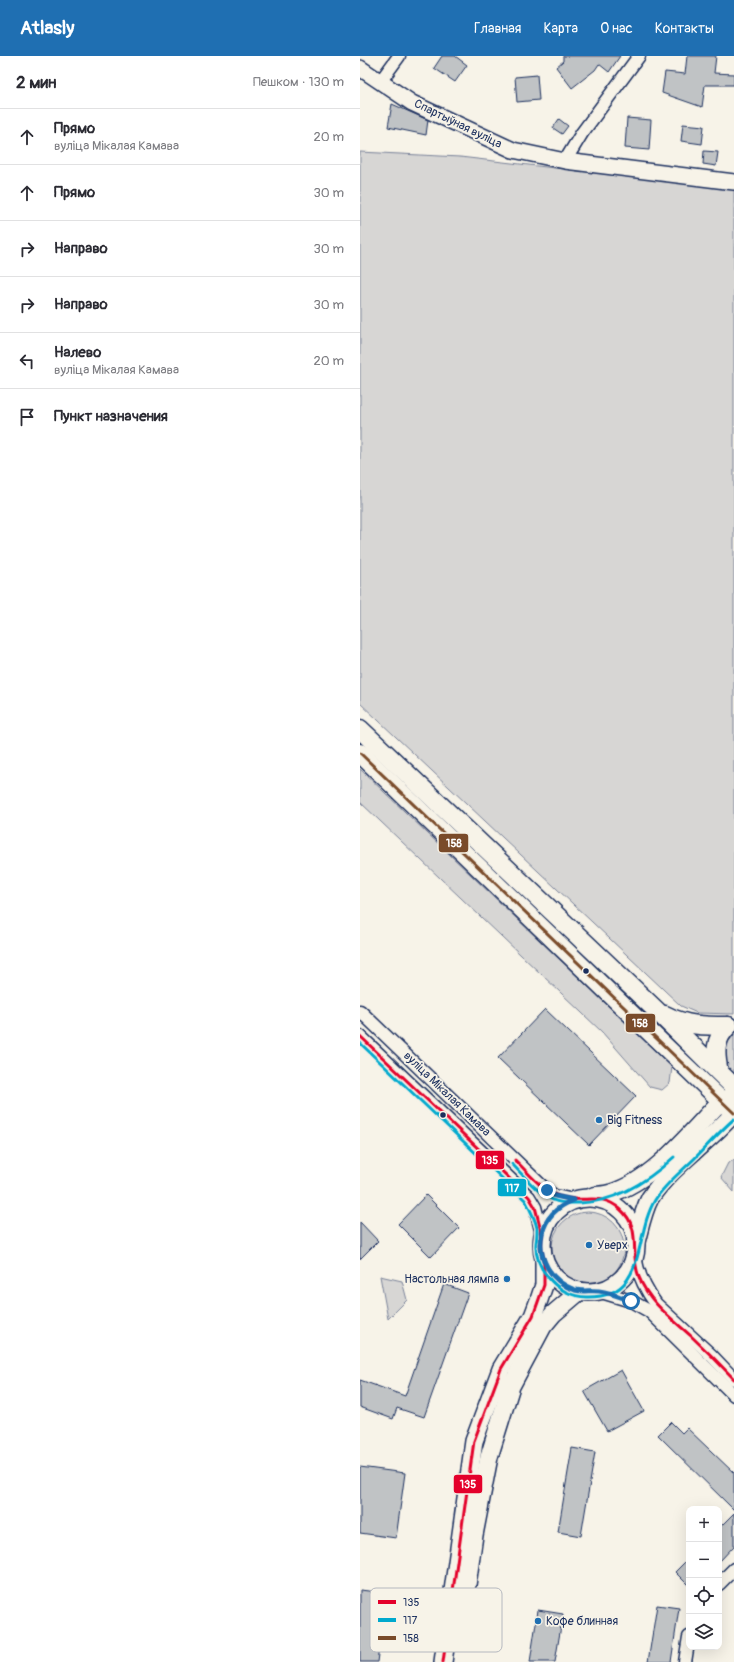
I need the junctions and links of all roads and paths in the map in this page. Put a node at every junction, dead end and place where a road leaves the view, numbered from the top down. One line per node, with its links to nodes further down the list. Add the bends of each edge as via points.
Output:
1 (399, 56): 4 (street)
2 (639, 56): 5 (street)
3 (360, 68): 4 (street, Спартыўная вуліца)
4 (380, 82): 5 (street, Спартыўная вуліца, via 412,103 513,150)
5 (565, 161): 6 (street, Спартыўная вуліца)
6 (734, 182)
7 (360, 729): 9 (main road)
8 (360, 753): 15 (main road)
9 (656, 1010): 11 (main road, via 699,1026); 13 (main road)
10 (360, 1011): 17 (street, вуліца Мікалая Камава, via 547,1190 555,1196)
11 (731, 1026): 13 (main road, via 719,1037 717,1044)
12 (360, 1036): 18 (street, вуліца Мікалая Камава, via 529,1197 535,1207)
13 (719, 1072): 14 (main road)
14 (734, 1087)
15 (731, 1107): 16 (main road, via 643,1177 612,1193); 19 (main road, via 650,1198)
16 (591, 1197): 17 (main road); 19 (main road, via 605,1200 621,1210 632,1224)
17 (574, 1200): 18 (main road, via 554,1213 546,1222)
18 (542, 1234): 20 (main road)
19 (635, 1249): 22 (main road, via 628,1271 610,1287); 23 (street, via 638,1272 653,1300)
20 (544, 1262): 21 (main road, via 558,1281); 27 (main road, via 544,1285 533,1316 501,1369 474,1441)
21 (580, 1291): 22 (main road); 28 (main road, via 553,1314 544,1326 511,1386 489,1457)
22 (598, 1291): 24 (street, via 631,1301 649,1311)
23 (734, 1379)
24 (734, 1395)
25 (734, 1569): 26 (street)
26 (722, 1581)
27 (453, 1588)
28 (466, 1588)
29 (687, 1650): 34 (street)
30 (444, 1652): 32 (main road)
31 (456, 1652): 33 (main road)
32 (443, 1662)
33 (455, 1662)
34 (685, 1662)

